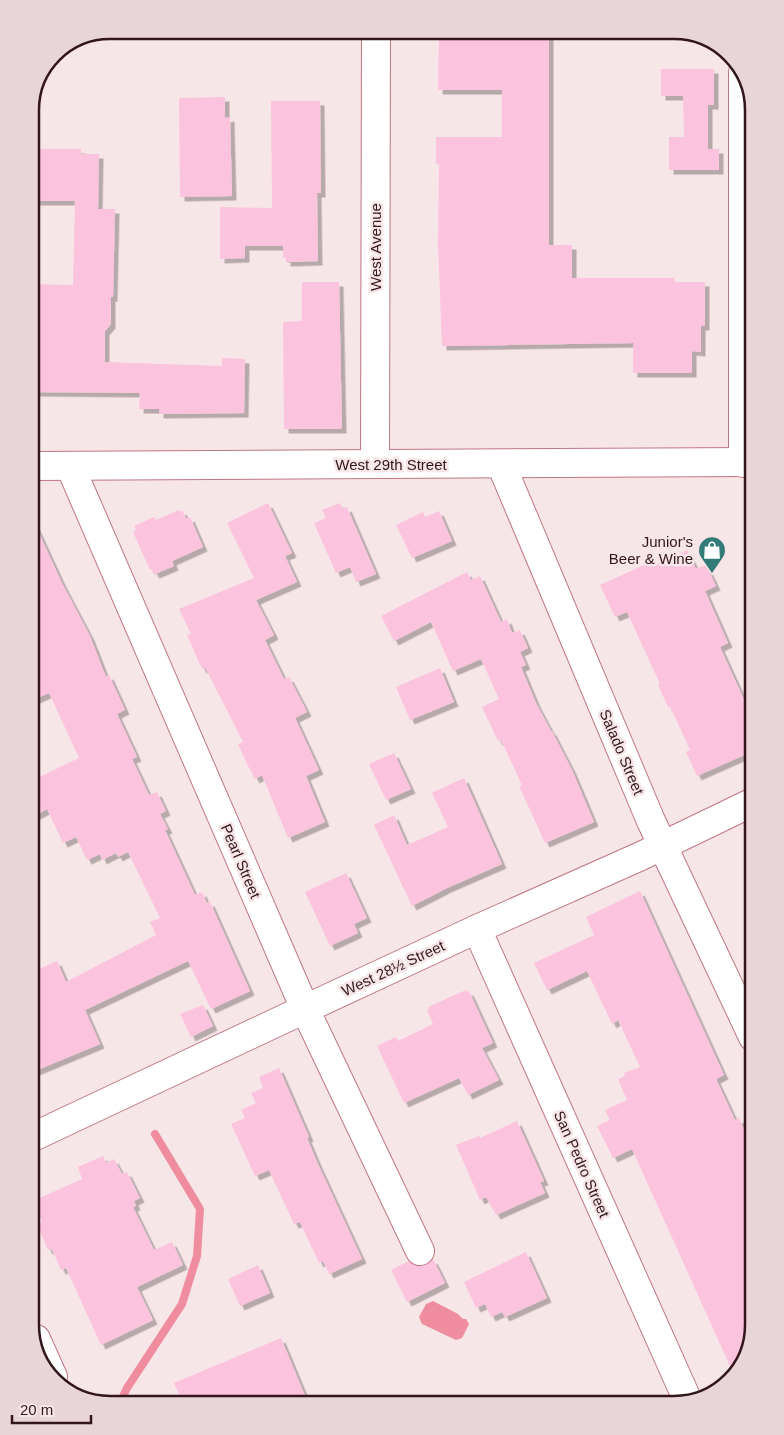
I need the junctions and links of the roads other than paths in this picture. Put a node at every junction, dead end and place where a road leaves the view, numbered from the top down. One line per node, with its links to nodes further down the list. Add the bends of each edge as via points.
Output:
1 (376, 39): 5 (street, West Avenue)
2 (743, 93): 3 (street)
3 (745, 332)
4 (745, 462): 6 (street, West 29th Street)
5 (375, 464): 6 (street, West 29th Street); 8 (street, West 29th Street)
6 (501, 464): 10 (street, Salado Street)
7 (39, 466): 8 (street, West 29th Street)
8 (70, 466): 12 (street, Pearl Street)
9 (745, 807): 10 (street, West 28½ Street)
10 (663, 845): 11 (street, West 28½ Street); 13 (street, Salado Street)
11 (477, 929): 12 (street, West 28½ Street); 16 (street, San Pedro Street)
12 (305, 1009): 14 (street, West 28½ Street); 15 (street, Pearl Street)
13 (745, 1020)
14 (39, 1134)
15 (420, 1251)
16 (685, 1395)

